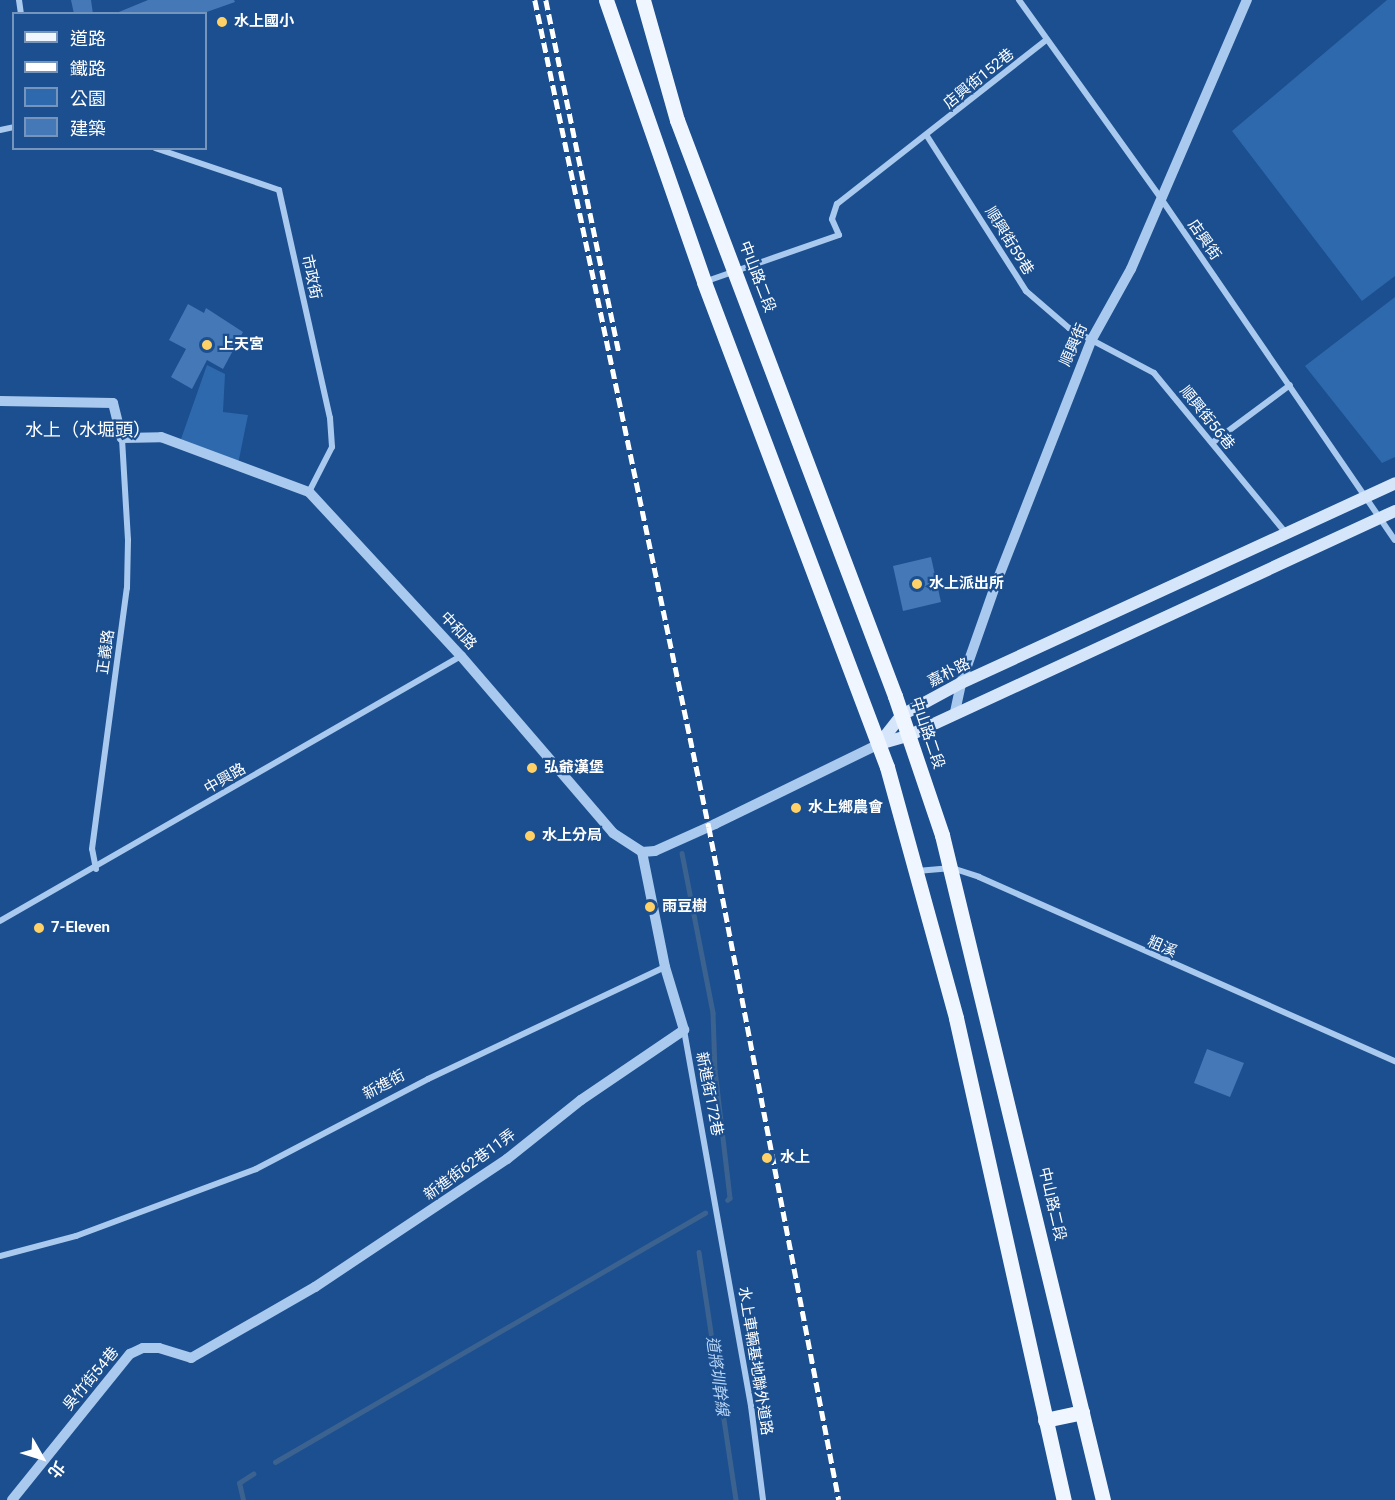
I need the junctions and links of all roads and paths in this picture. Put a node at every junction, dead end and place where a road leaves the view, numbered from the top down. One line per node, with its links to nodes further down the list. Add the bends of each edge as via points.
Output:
1 (606, 0): 10 (main road)
2 (643, 0): 9 (main road, 中山路二段, via 677,120)
3 (1019, 0): 5 (street, 店興街)
4 (1247, 0): 8 (street, 順興街)
5 (1046, 40): 6 (street, 店興街152巷); 8 (street, 店興街)
6 (927, 136): 9 (street, 店興街152巷, via 837,204 832,219 839,235); 11 (street, 順興街59巷, via 1026,291 1042,308)
7 (161, 150): 17 (street, 市政街, via 279,190 330,418 332,447)
8 (1162, 200): 11 (street, 順興街, via 1131,269); 12 (street, 店興街)
9 (736, 272): 10 (street); 26 (main road, 中山路二段)
10 (704, 282): 28 (main road)
11 (1092, 339): 15 (street, 順興街56巷, via 1154,373); 24 (street, 順興街)
12 (1290, 385): 15 (street); 18 (street, 店興街)
13 (0, 401): 14 (street, via 113,403)
14 (123, 438): 17 (street, 中和路, via 161,437); 31 (street, 正義路, via 129,540 127,588 92,849)
15 (1212, 442): 21 (street, 順興街56巷)
16 (1395, 483): 18 (main road, 嘉朴路)
17 (309, 492): 23 (street, 中和路)
18 (1367, 496): 20 (street, 店興街); 21 (main road, 嘉朴路)
19 (1395, 511): 20 (main road)
20 (1380, 518): 22 (street, 店興街); 25 (main road)
21 (1286, 533): 24 (main road, 嘉朴路)
22 (1395, 540)
23 (461, 656): 29 (street, 中和路, via 613,833); 31 (street, 中興路)
24 (961, 683): 25 (street, 順興街); 26 (main road, 嘉朴路)
25 (955, 712): 27 (main road)
26 (902, 715): 27 (main road, 中山路二段); 28 (main road, 嘉朴路)
27 (910, 735): 28 (main road); 30 (main road, 中山路二段)
28 (879, 744): 29 (street, via 716,824 655,851); 32 (main road)
29 (642, 852): 34 (street)
30 (952, 868): 32 (street, 粗溪); 36 (street, 粗溪); 40 (main road, 中山路二段)
31 (96, 869): 33 (street, 中興路)
32 (917, 871): 41 (main road, via 956,1018)
33 (0, 921)
34 (665, 967): 35 (street, 新進街172巷); 38 (street, 新進街, via 428,1079 256,1169 76,1236)
35 (684, 1030): 37 (street, 新進街172巷); 39 (street, 新進街62巷11弄, via 425,1216)
36 (1395, 1061)
37 (720, 1227): 43 (street, 水上車輛基地聯外道路)
38 (0, 1256)
39 (191, 1358): 42 (street, 吳竹街54巷, via 159,1348 143,1348 130,1354)
40 (1082, 1412): 41 (main road); 45 (main road, 中山路二段)
41 (1045, 1420): 44 (main road)
42 (12, 1500)
43 (763, 1500)
44 (1064, 1500)
45 (1103, 1500)

